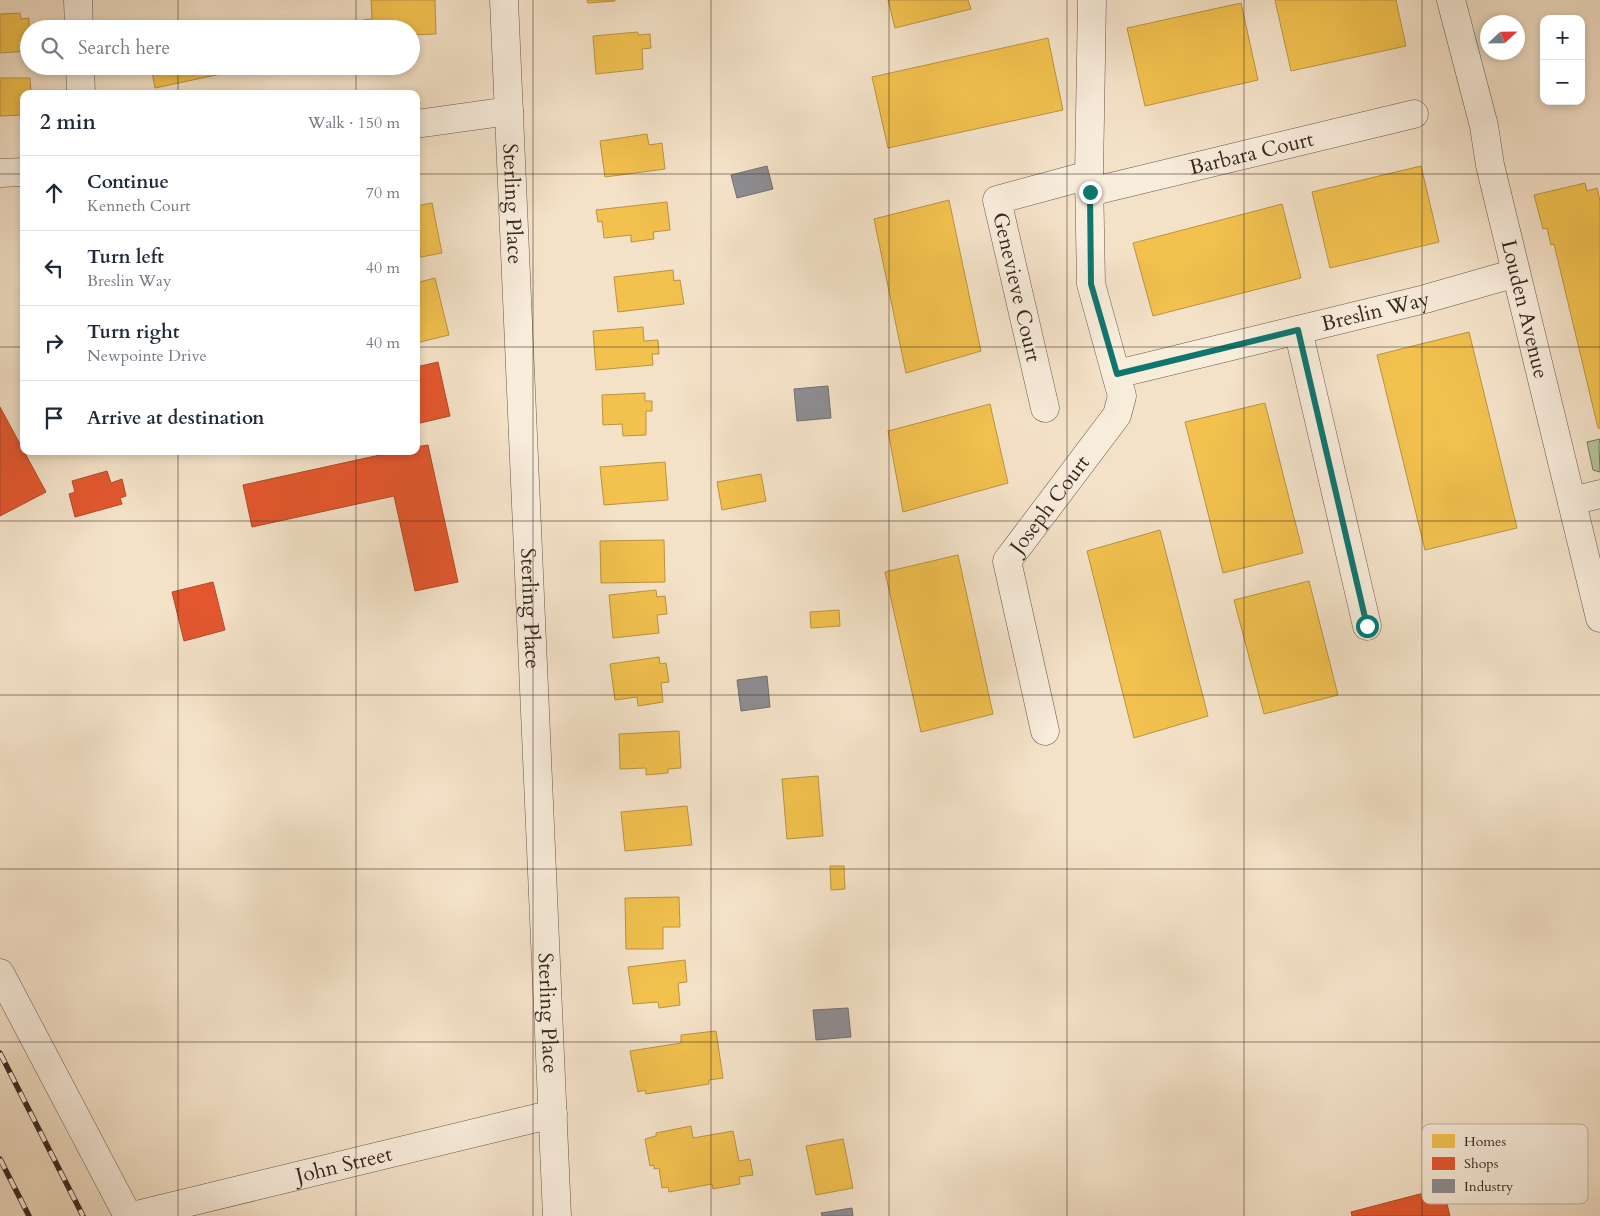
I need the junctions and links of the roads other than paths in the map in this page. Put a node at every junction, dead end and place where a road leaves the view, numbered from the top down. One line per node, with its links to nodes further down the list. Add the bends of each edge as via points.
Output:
1 (78, 0): 5 (street)
2 (504, 0): 8 (street, Sterling Place)
3 (1092, 0): 13 (street, Joseph Court)
4 (1451, 0): 14 (street, Louden Avenue, via 1484,126)
5 (79, 20)
6 (80, 75): 7 (street)
7 (81, 90)
8 (509, 111): 10 (street); 24 (street, Sterling Place)
9 (1414, 114): 13 (street, Barbara Court)
10 (420, 123)
11 (20, 172): 12 (street)
12 (0, 173)
13 (1089, 183): 16 (street, Joseph Court, via 1091,284); 17 (street, Genevieve Court, via 997,200)
14 (1516, 273): 15 (street, Breslin Way); 19 (street, Louden Avenue)
15 (1298, 330): 16 (street, Breslin Way); 21 (street)
16 (1117, 374): 22 (street, Joseph Court, via 1122,396 1117,415 1007,561)
17 (1045, 408)
18 (1600, 494): 19 (street)
19 (1572, 501): 20 (street, Louden Avenue)
20 (1600, 618)
21 (1367, 626)
22 (1045, 731)
23 (0, 973): 25 (street)
24 (553, 1114): 26 (street, John Street); 27 (street, Sterling Place)
25 (128, 1216)
26 (132, 1216)
27 (558, 1216)

